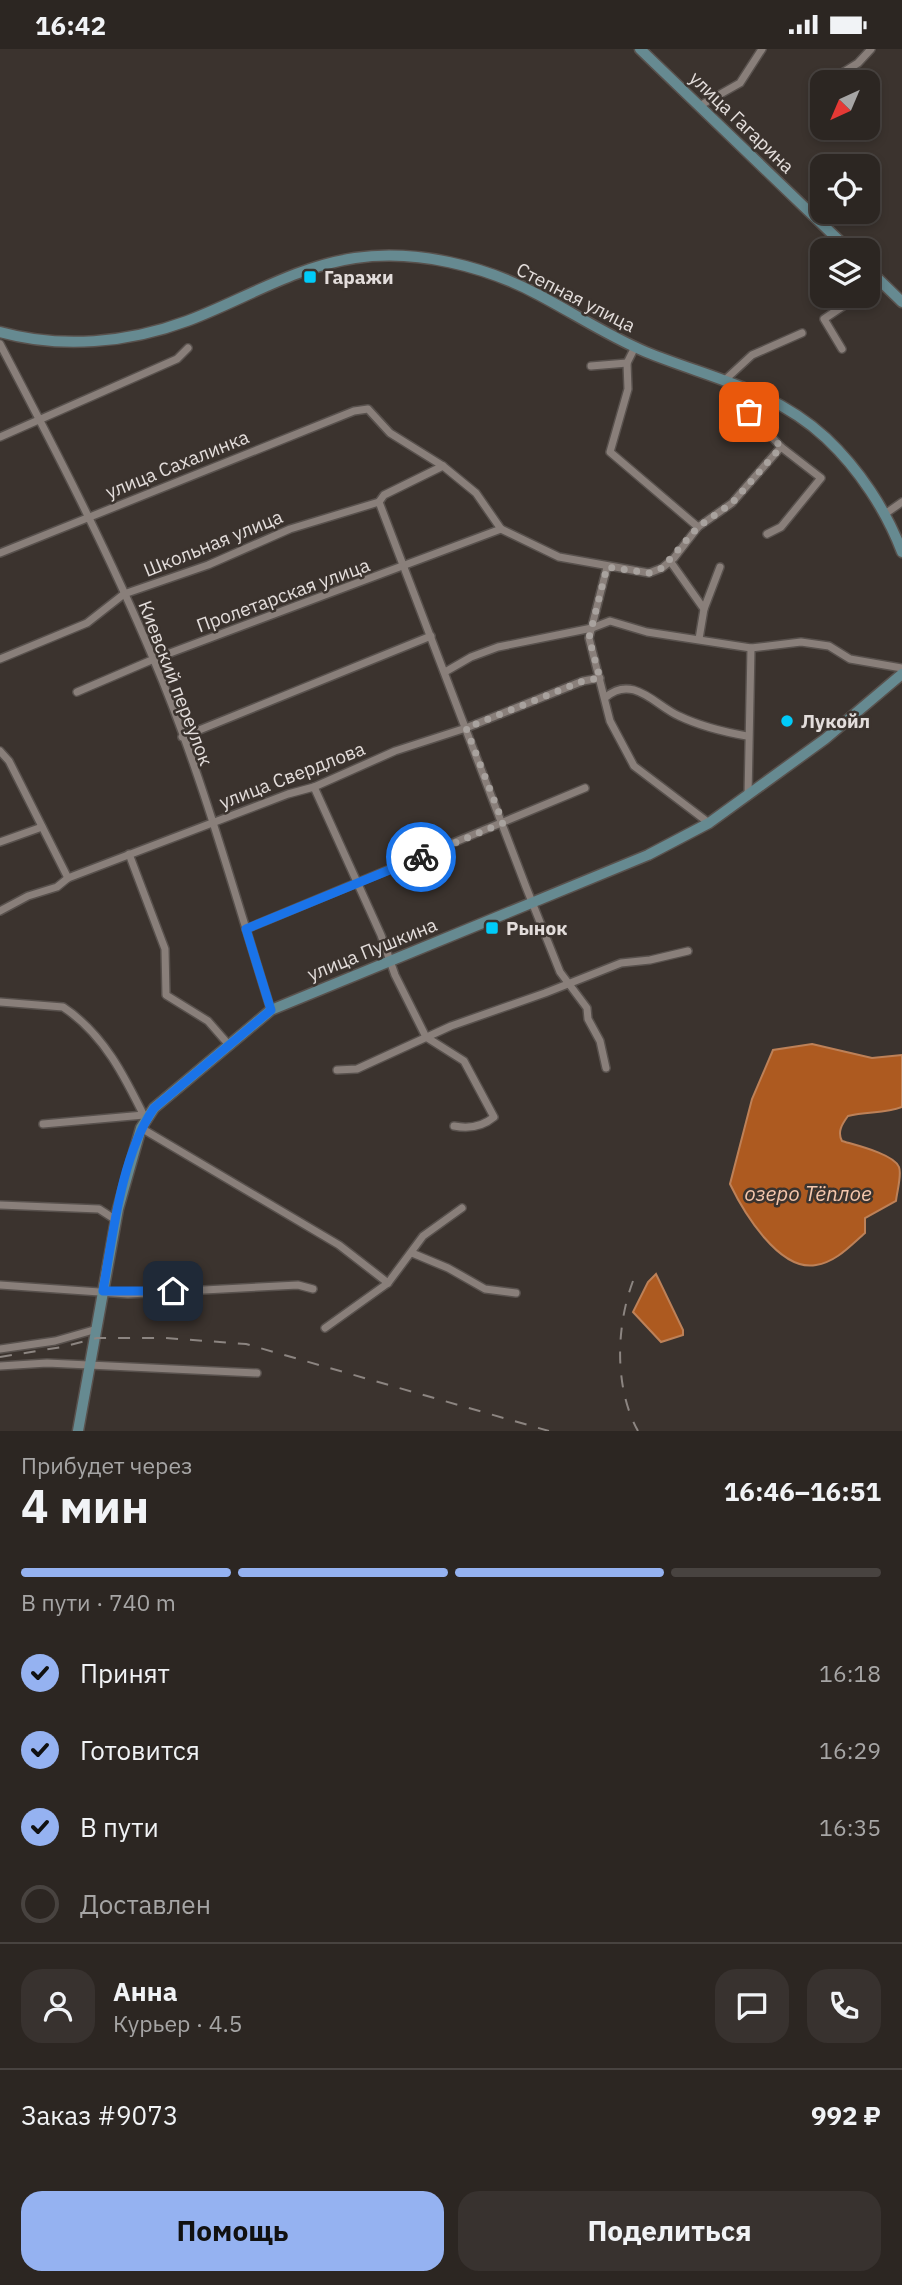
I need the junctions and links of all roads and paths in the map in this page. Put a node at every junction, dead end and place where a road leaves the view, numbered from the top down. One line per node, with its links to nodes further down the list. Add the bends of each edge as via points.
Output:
1 (640, 49): 5 (street, улица Гагарина)
2 (762, 49): 5 (street, via 740,83)
3 (870, 49): 4 (street)
4 (847, 70)
5 (701, 105): 6 (street, улица Гагарина)
6 (837, 238)
7 (882, 282): 8 (street)
8 (902, 302)
9 (840, 308): 15 (street, via 824,319)
10 (0, 332): 13 (street, Степная улица, via 24,339 77,342 132,337 186,321 310,269 356,258 425,258 483,271 539,295)
11 (802, 333): 18 (street, via 752,355)
12 (0, 344): 20 (street, Киевский переулок)
13 (635, 347): 16 (street); 18 (street, Степная улица)
14 (188, 348): 20 (street, via 177,359)
15 (842, 349)
16 (627, 363): 17 (street); 28 (street, via 628,389 610,452)
17 (591, 366)
18 (726, 379): 26 (street, Степная улица, via 779,403 826,438)
19 (749, 412): 22 (street)
20 (40, 421): 21 (street); 27 (street, Киевский переулок)
21 (0, 437)
22 (781, 447): 28 (street, via 732,503); 30 (street, via 821,478 781,527)
23 (443, 466): 24 (street, Школьная улица, via 384,495); 27 (street, улица Сахалинка, via 390,433 368,409 354,411); 29 (street, via 476,493)
24 (379, 502): 34 (street); 37 (street, Школьная улица, via 290,529 208,565)
25 (902, 502): 26 (street)
26 (885, 514): 31 (street, Степная улица)
27 (89, 517): 32 (street, улица Сахалинка); 37 (street, Киевский переулок)
28 (698, 527): 33 (street)
29 (501, 529): 34 (street, Пролетарская улица); 35 (street, via 559,557)
30 (767, 534)
31 (902, 552)
32 (0, 553)
33 (672, 559): 35 (street, via 649,573); 38 (street)
34 (404, 567): 40 (street); 44 (street, Пролетарская улица)
35 (607, 567): 39 (street)
36 (720, 567): 38 (street)
37 (124, 594): 43 (street, Школьная улица, via 87,623); 44 (street, Киевский переулок)
38 (704, 608): 41 (street)
39 (592, 628): 41 (street, via 610,621); 46 (street, via 498,646); 48 (street, via 589,638)
40 (431, 636): 46 (street); 53 (street)
41 (699, 639): 42 (street)
42 (751, 647): 45 (street, via 829,646 857,661); 52 (street)
43 (0, 659)
44 (154, 659): 49 (street, Пролетарская улица); 53 (street, Киевский переулок)
45 (902, 668)
46 (445, 672): 51 (street)
47 (902, 674): 57 (street, улица Пушкина)
48 (600, 678): 50 (street); 51 (street, улица Свердлова)
49 (77, 692)
50 (606, 697): 52 (street, via 635,689 677,715); 60 (street, via 610,721 634,766)
51 (466, 728): 55 (street, улица Свердлова, via 395,751); 59 (street)
52 (747, 736): 57 (street)
53 (182, 737): 58 (street, Киевский переулок)
54 (0, 751): 61 (street)
55 (314, 787): 58 (street, улица Свердлова); 65 (street)
56 (585, 788): 59 (street)
57 (748, 797): 60 (street, улица Пушкина)
58 (212, 823): 63 (street, улица Свердлова); 68 (street, Киевский переулок)
59 (503, 823): 65 (street); 66 (street)
60 (709, 823): 66 (street, улица Пушкина, via 648,855)
61 (42, 828): 62 (street); 64 (street)
62 (0, 842)
63 (129, 855): 64 (street, улица Свердлова); 75 (street, via 165,949 166,995 208,1021)
64 (68, 879): 67 (street, улица Свердлова)
65 (356, 883): 68 (street); 70 (street)
66 (534, 902): 70 (street, улица Пушкина); 71 (street, via 561,972)
67 (0, 911)
68 (246, 929): 73 (street, Киевский переулок)
69 (688, 950): 71 (street, via 650,961 621,963)
70 (390, 960): 73 (street, улица Пушкина); 74 (street)
71 (570, 983): 74 (street); 76 (street, via 587,1008)
72 (0, 1002): 78 (street, via 62,1007 71,1012 95,1034 125,1077)
73 (271, 1010): 75 (street, улица Пушкина)
74 (426, 1037): 77 (street, via 357,1069); 80 (street, via 464,1061 494,1117 467,1129)
75 (229, 1045): 78 (street, улица Пушкина)
76 (606, 1068)
77 (337, 1070)
78 (144, 1121): 79 (street); 83 (street, улица Пушкина); 85 (street, via 339,1245)
79 (43, 1125)
80 (454, 1126)
81 (0, 1205): 83 (street, via 99,1209)
82 (462, 1208): 84 (street, via 423,1236)
83 (116, 1220): 88 (street, улица Пушкина)
84 (412, 1254): 85 (street); 89 (street, via 485,1289)
85 (388, 1283): 90 (street)
86 (0, 1285): 88 (street)
87 (313, 1289): 88 (street, via 298,1285 128,1294)
88 (103, 1291): 91 (street, улица Пушкина)
89 (516, 1293)
90 (325, 1328)
91 (98, 1329): 92 (street); 93 (street, улица Пушкина)
92 (0, 1349)
93 (90, 1365): 94 (street); 95 (street); 96 (street, улица Пушкина)
94 (0, 1366)
95 (257, 1373)
96 (78, 1431)

